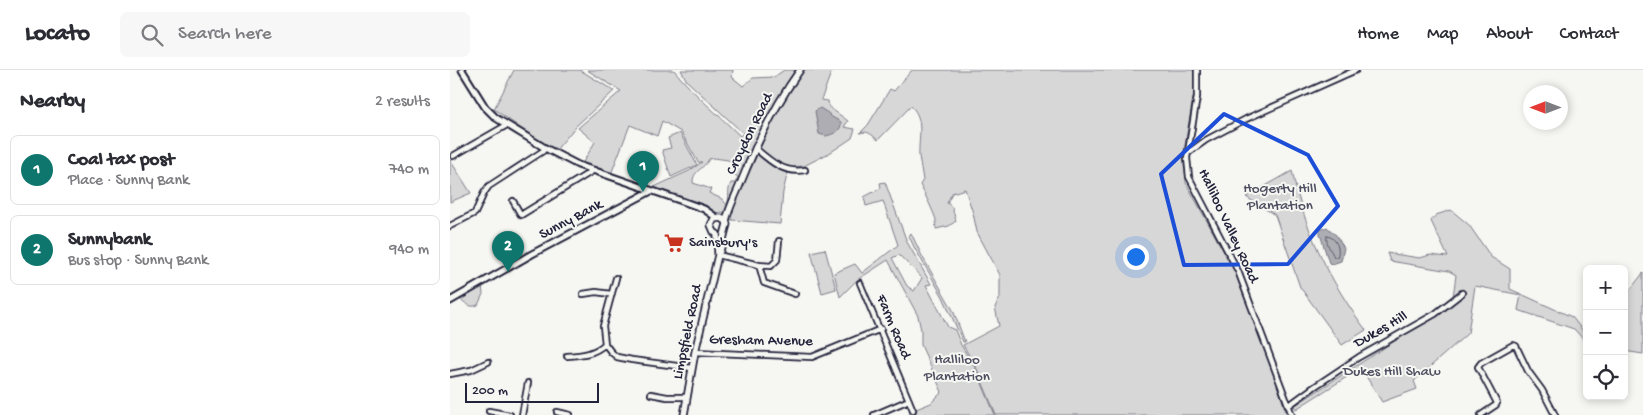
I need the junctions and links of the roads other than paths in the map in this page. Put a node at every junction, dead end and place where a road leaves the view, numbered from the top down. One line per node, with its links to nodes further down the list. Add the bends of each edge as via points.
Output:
1 (462, 70): 7 (street, via 485,107)
2 (800, 70): 9 (main road, Croydon Road, via 782,96)
3 (1197, 70): 6 (street, Halliloo Valley Road)
4 (1202, 70): 6 (street)
5 (1356, 70): 10 (street, via 1246,119)
6 (1197, 76): 10 (street, Halliloo Valley Road)
7 (507, 125): 8 (street); 11 (street)
8 (545, 148): 12 (street); 17 (street, via 489,186 475,213)
9 (755, 148): 13 (street, via 783,169); 16 (main road, Croydon Road, via 728,212)
10 (1188, 153): 41 (street, Halliloo Valley Road, via 1191,182 1238,271)
11 (453, 156)
12 (594, 170): 14 (street); 15 (street, via 521,216)
13 (805, 170)
14 (651, 191): 16 (street, via 704,209); 29 (street, Sunny Bank)
15 (513, 202)
16 (719, 220): 18 (main road, Croydon Road, via 727,224); 19 (main road, Limpsfield Road, via 711,229)
17 (450, 226)
18 (726, 232): 19 (main road); 21 (main road, Limpsfield Road)
19 (717, 234): 21 (main road, Limpsfield Road)
20 (779, 241): 22 (street, via 777,260 771,266)
21 (718, 255): 22 (street); 32 (main road, Limpsfield Road)
22 (759, 265): 28 (street, via 764,283)
23 (616, 278): 27 (street)
24 (860, 283): 30 (street, Farm Road)
25 (1462, 292): 41 (street, Dukes Hill, via 1435,314 1359,357)
26 (582, 294): 27 (street)
27 (611, 294): 31 (street, via 604,326)
28 (795, 294)
29 (450, 301)
30 (881, 330): 32 (street, Gresham Avenue, via 812,357); 40 (street, Farm Road)
31 (606, 344): 33 (street, via 586,355); 35 (street, via 618,357)
32 (695, 352): 35 (main road, Limpsfield Road)
33 (567, 356)
34 (488, 362): 36 (street, via 471,370)
35 (692, 368): 39 (main road, Limpsfield Road)
36 (450, 374)
37 (528, 383): 46 (street)
38 (651, 394): 39 (street)
39 (687, 397): 48 (main road, Limpsfield Road)
40 (909, 400): 42 (street, Farm Road); 49 (street)
41 (1288, 406): 50 (street, Halliloo Valley Road)
42 (913, 410)
43 (489, 411): 45 (street)
44 (557, 412): 47 (street)
45 (510, 415)
46 (522, 415)
47 (570, 415)
48 (684, 415)
49 (874, 415)
50 (1292, 415)
51 (1481, 415): 52 (street, via 1497,403 1478,367 1513,345)
52 (1555, 415)

